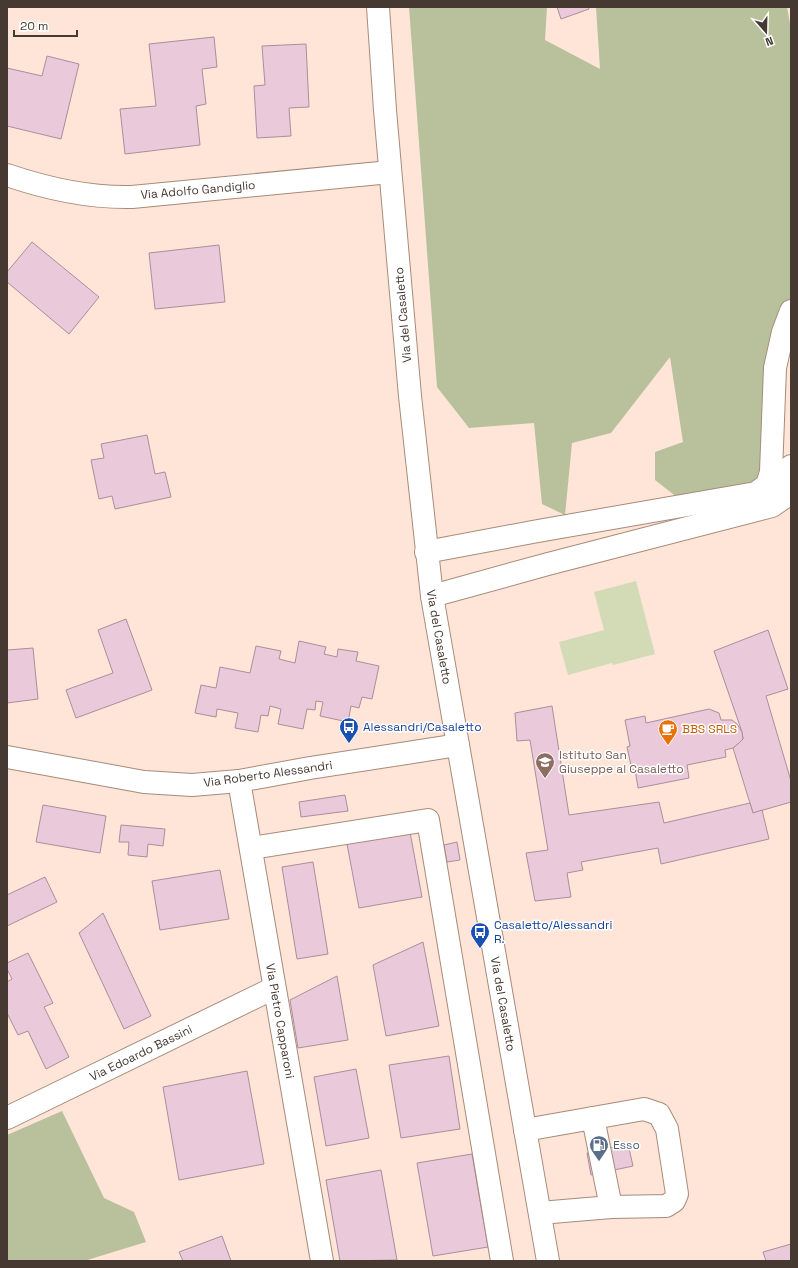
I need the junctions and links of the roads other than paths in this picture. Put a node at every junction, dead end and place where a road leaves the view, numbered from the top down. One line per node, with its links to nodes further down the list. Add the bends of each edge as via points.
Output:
1 (378, 7): 2 (street, Via del Casaletto)
2 (390, 172): 3 (street, Via Adolfo Gandiglio, via 132,197 110,197 58,190); 6 (street, Via del Casaletto)
3 (7, 175)
4 (791, 311): 6 (street, via 783,332 775,368 772,472 767,485 756,492)
5 (791, 466): 7 (street, via 785,497 772,506)
6 (426, 552): 7 (street, Via del Casaletto)
7 (432, 596): 8 (street, Via del Casaletto)
8 (458, 745): 10 (street, Via Roberto Alessandri); 16 (street, Via del Casaletto)
9 (7, 757): 10 (street, Via Roberto Alessandri, via 144,782 192,785)
10 (239, 781): 12 (street, Via Pietro Capparoni)
11 (349, 818): 12 (street)
12 (250, 841): 13 (street, Via Pietro Capparoni); 20 (street, via 428,820)
13 (274, 988): 14 (street, Via Edoardo Bassini); 19 (street, Via Pietro Capparoni)
14 (7, 1118)
15 (593, 1118): 16 (street); 17 (street); 17 (street, via 644,1108 659,1114 667,1129 678,1194 674,1201 666,1206)
16 (525, 1130): 18 (street, Via del Casaletto)
17 (611, 1207): 18 (street)
18 (540, 1213): 21 (street, Via del Casaletto)
19 (322, 1261)
20 (502, 1261)
21 (548, 1261)

